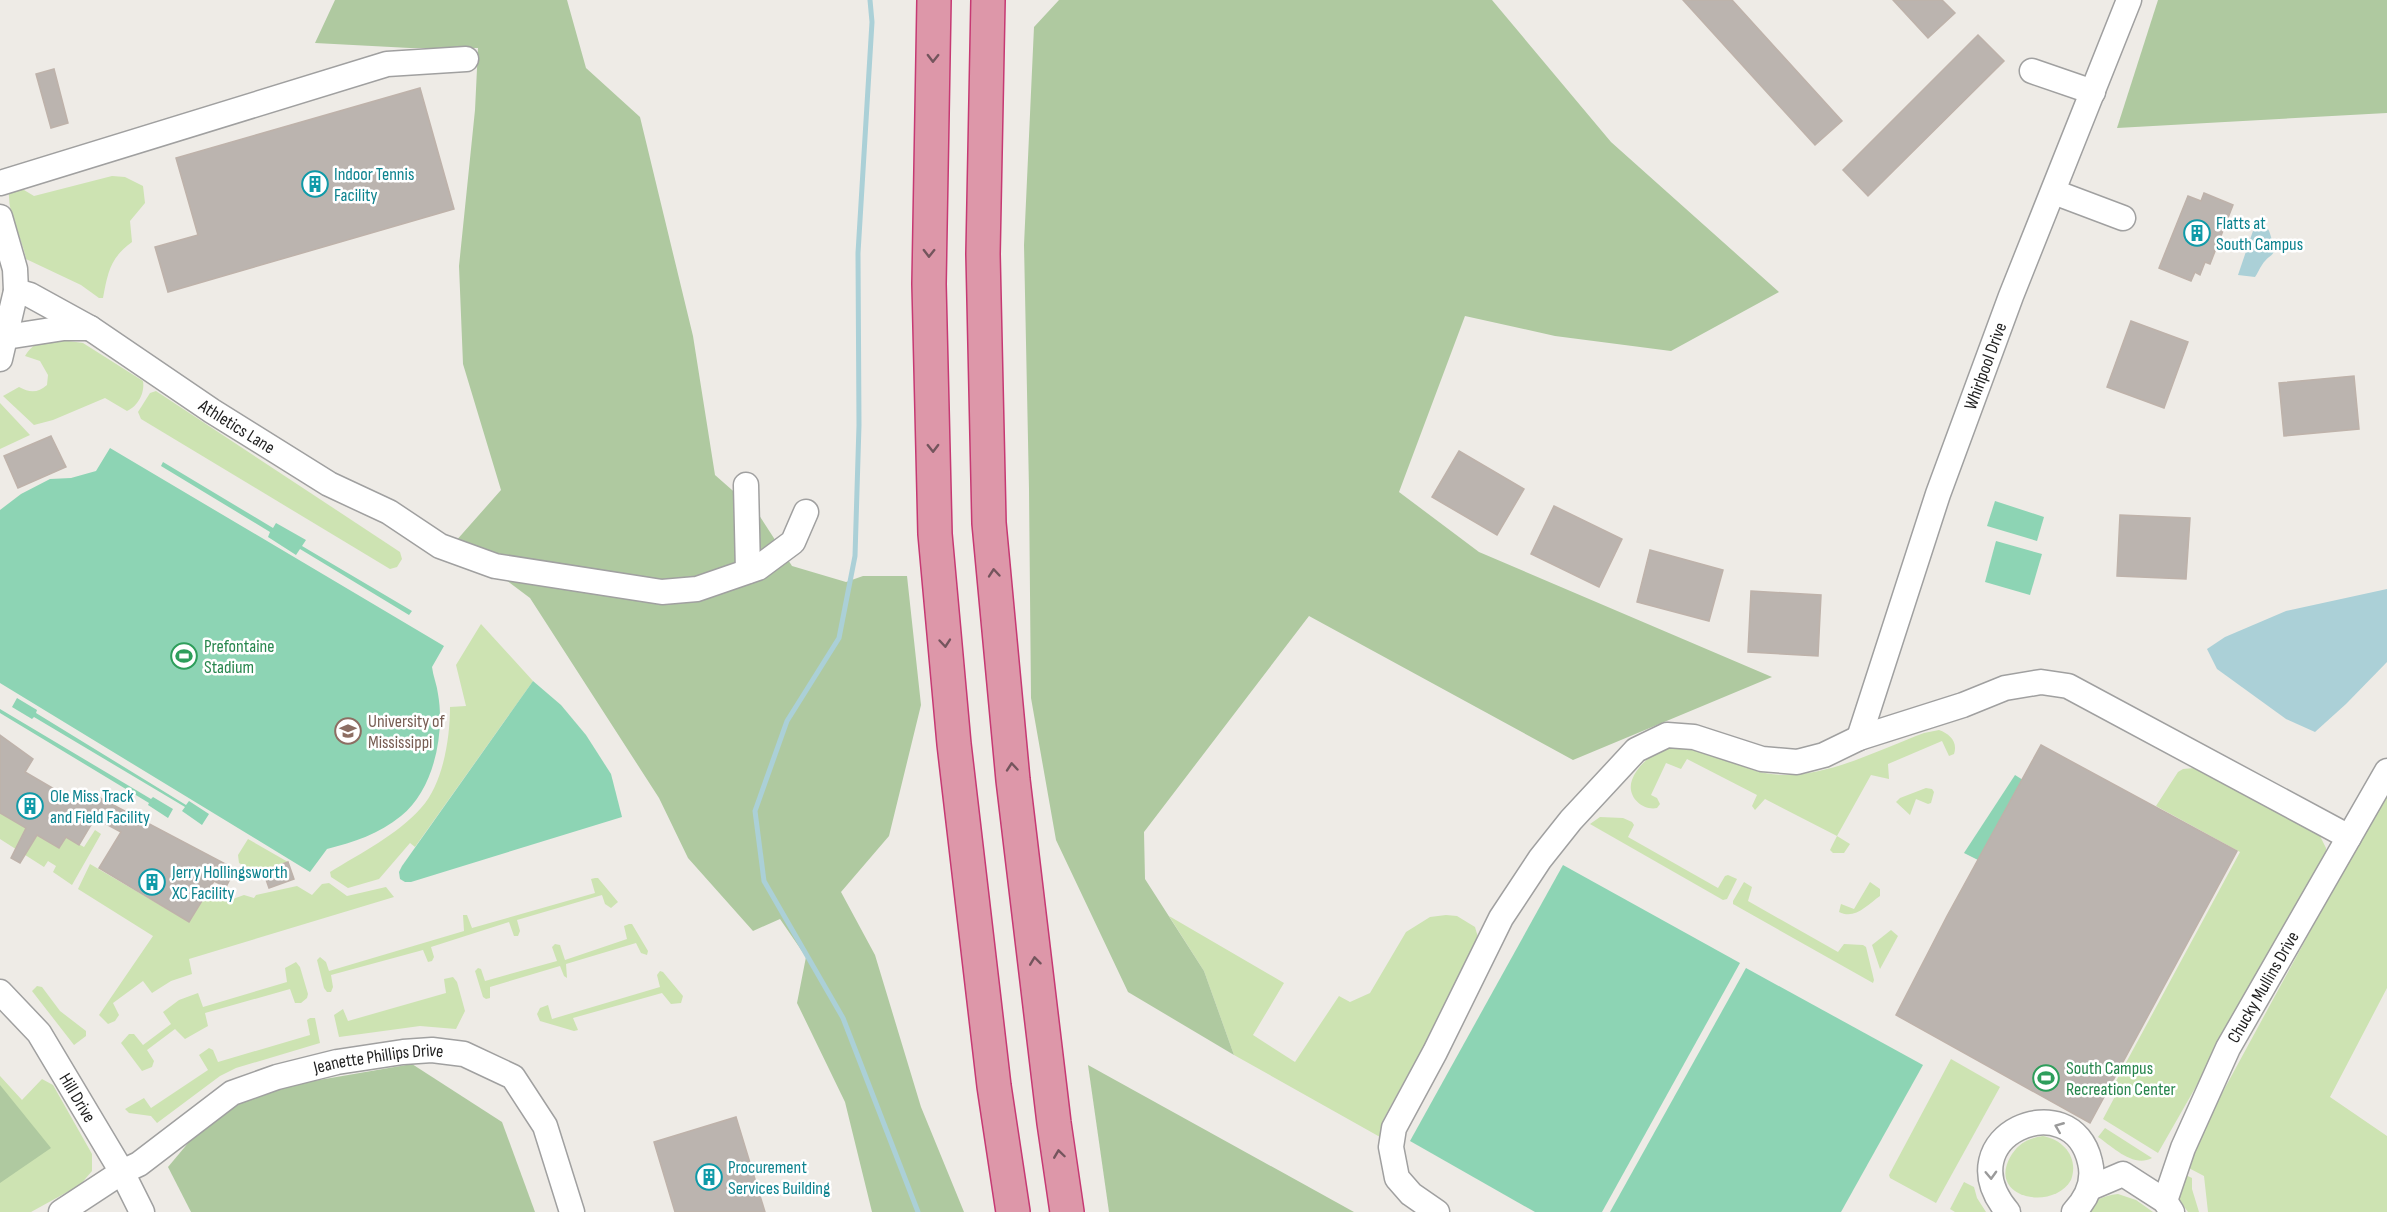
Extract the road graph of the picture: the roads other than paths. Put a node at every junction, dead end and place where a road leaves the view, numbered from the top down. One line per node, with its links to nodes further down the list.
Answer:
1 (934, 0): 29 (highway, one-way to 29)
2 (988, 0): 30 (highway, one-way to 2)
3 (2129, 0): 6 (street, Whirlpool Drive)
4 (466, 58): 7 (street)
5 (2032, 71): 6 (street)
6 (2093, 92): 8 (street, Whirlpool Drive)
7 (0, 183)
8 (2054, 192): 10 (street); 17 (street, Whirlpool Drive)
9 (0, 218): 11 (street)
10 (2123, 218)
11 (16, 291): 12 (street, Athletics Lane); 13 (street)
12 (90, 328): 13 (street); 16 (street, Athletics Lane)
13 (3, 348)
14 (746, 485): 16 (street)
15 (806, 512): 16 (street, Athletics Lane)
16 (748, 572)
17 (1859, 738): 19 (street); 31 (street)
18 (2387, 771): 19 (street, Chucky Mullins Drive)
19 (2349, 837): 25 (street, Chucky Mullins Drive)
20 (0, 992): 22 (street, Hill Drive)
21 (2086, 1150): 23 (street); 24 (street); 32 (street, one-way to 32)
22 (122, 1172): 26 (street, Jeanette Phillips Drive); 27 (street, Hill Drive); 28 (street, Jeanette Phillips Drive)
23 (2123, 1174): 24 (street); 25 (street)
24 (2090, 1188): 33 (street)
25 (2169, 1207)
26 (61, 1212)
27 (142, 1212)
28 (572, 1212)
29 (1013, 1212)
30 (1067, 1212)
31 (1437, 1212)
32 (2008, 1212)
33 (2074, 1212)

